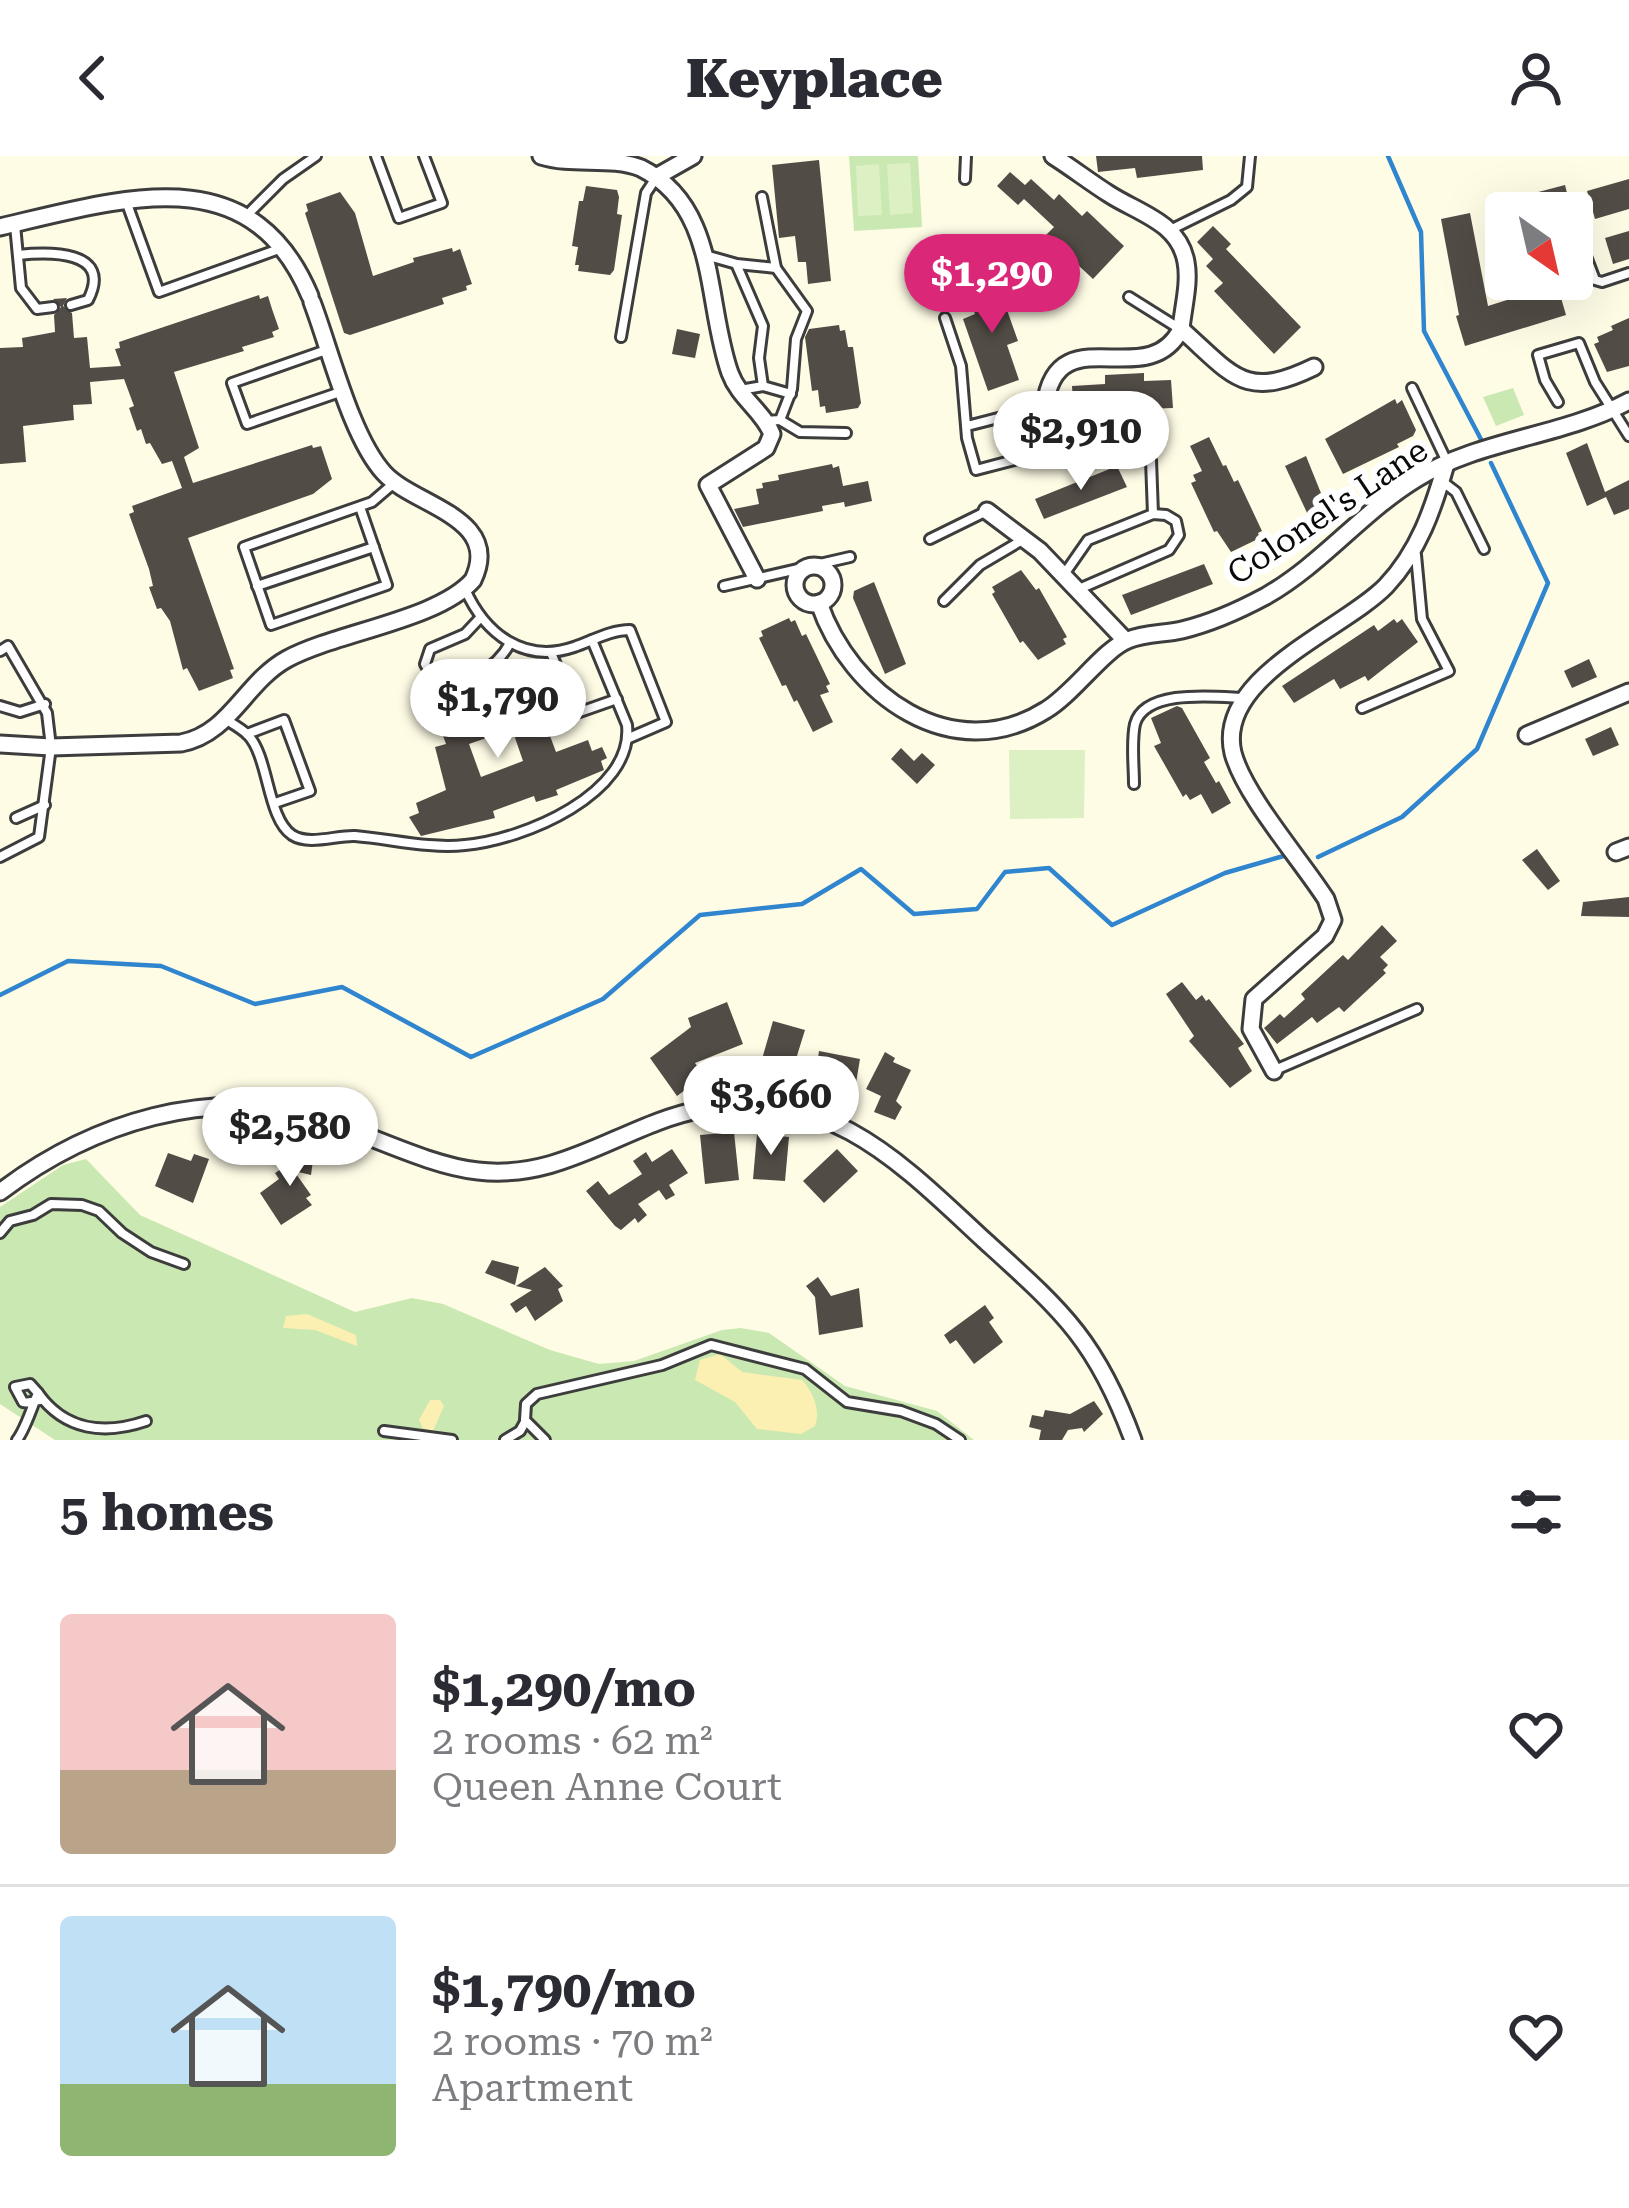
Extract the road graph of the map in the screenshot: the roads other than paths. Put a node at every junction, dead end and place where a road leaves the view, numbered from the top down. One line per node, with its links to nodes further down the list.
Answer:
1 (316, 156): 13 (lane)
2 (376, 156): 3 (lane)
3 (424, 156)
4 (541, 156): 9 (street)
5 (693, 156): 9 (street)
6 (966, 156): 10 (lane)
7 (1053, 156): 15 (street)
8 (1250, 156): 15 (lane)
9 (656, 177): 17 (street); 28 (lane)
10 (965, 179)
11 (762, 197): 20 (lane)
12 (125, 198): 13 (street); 14 (street); 16 (lane)
13 (251, 211): 16 (street)
14 (8, 226): 18 (lane)
15 (1169, 231): 27 (street)
16 (286, 246): 29 (street)
17 (704, 254): 19 (lane); 33 (street)
18 (18, 255): 24 (lane); 25 (lane)
19 (737, 264): 20 (lane); 31 (lane)
20 (776, 268): 35 (lane)
21 (1629, 273): 22 (lane)
22 (1593, 275)
23 (1129, 297): 27 (lane)
24 (71, 305)
25 (53, 308)
26 (945, 318): 40 (lane)
27 (1181, 329): 30 (street); 38 (street)
28 (621, 337)
29 (330, 349): 34 (street); 34 (lane)
30 (1315, 367)
31 (763, 386): 33 (lane); 35 (lane)
32 (1412, 388): 44 (lane)
33 (739, 390): 39 (street)
34 (345, 391): 45 (street)
35 (791, 394): 39 (lane)
36 (1558, 402): 37 (lane)
37 (1621, 405): 42 (lane); 44 (street, Colonel's Lane)
38 (1045, 406): 40 (lane); 40 (lane)
39 (772, 420): 41 (lane); 57 (street)
40 (967, 426)
41 (846, 433)
42 (1629, 436)
43 (1151, 460): 48 (lane)
44 (1445, 469): 51 (street); 53 (lane); 66 (street, Colonel's Lane)
45 (394, 483): 46 (lane); 60 (street)
46 (360, 506): 52 (lane); 58 (lane)
47 (987, 512): 49 (street); 50 (lane)
48 (1154, 514): 56 (lane); 61 (lane)
49 (1025, 538): 56 (street); 62 (lane)
50 (930, 539)
51 (1419, 541): 72 (street); 75 (lane)
52 (374, 547): 58 (lane); 58 (lane)
53 (1484, 549)
54 (850, 557): 55 (lane)
55 (809, 567): 57 (lane); 63 (street); 63 (street)
56 (1064, 576): 61 (street)
57 (757, 578): 59 (lane)
58 (257, 586)
59 (724, 586)
60 (465, 589): 64 (lane); 76 (street)
61 (1077, 590): 66 (street)
62 (944, 601)
63 (819, 603): 66 (street)
64 (480, 618): 67 (lane); 67 (lane)
65 (592, 640): 69 (lane); 71 (lane); 79 (lane)
66 (1125, 640)
67 (510, 643): 69 (lane)
68 (0, 651): 73 (lane)
69 (551, 653): 71 (lane)
70 (1629, 692): 78 (street)
71 (617, 698): 79 (lane)
72 (1245, 698): 82 (lane); 88 (street)
73 (45, 704): 74 (lane); 81 (lane)
74 (0, 706)
75 (1362, 708)
76 (225, 719): 77 (lane); 81 (street)
77 (247, 734): 83 (lane); 83 (lane)
78 (1527, 735)
79 (629, 738): 83 (lane)
80 (0, 743): 81 (street)
81 (51, 747): 84 (lane)
82 (1134, 784)
83 (275, 802)
84 (44, 805): 85 (lane); 86 (lane)
85 (16, 818)
86 (0, 857)
87 (1417, 1009): 88 (lane)
88 (1274, 1071)
89 (0, 1192): 100 (street)
90 (0, 1233): 91 (lane)
91 (184, 1264)
92 (525, 1420): 97 (lane); 98 (lane); 99 (lane)
93 (146, 1421): 95 (lane)
94 (385, 1431): 96 (lane)
95 (17, 1440)
96 (452, 1440)
97 (505, 1440)
98 (545, 1440)
99 (961, 1440)
100 (1133, 1440)

